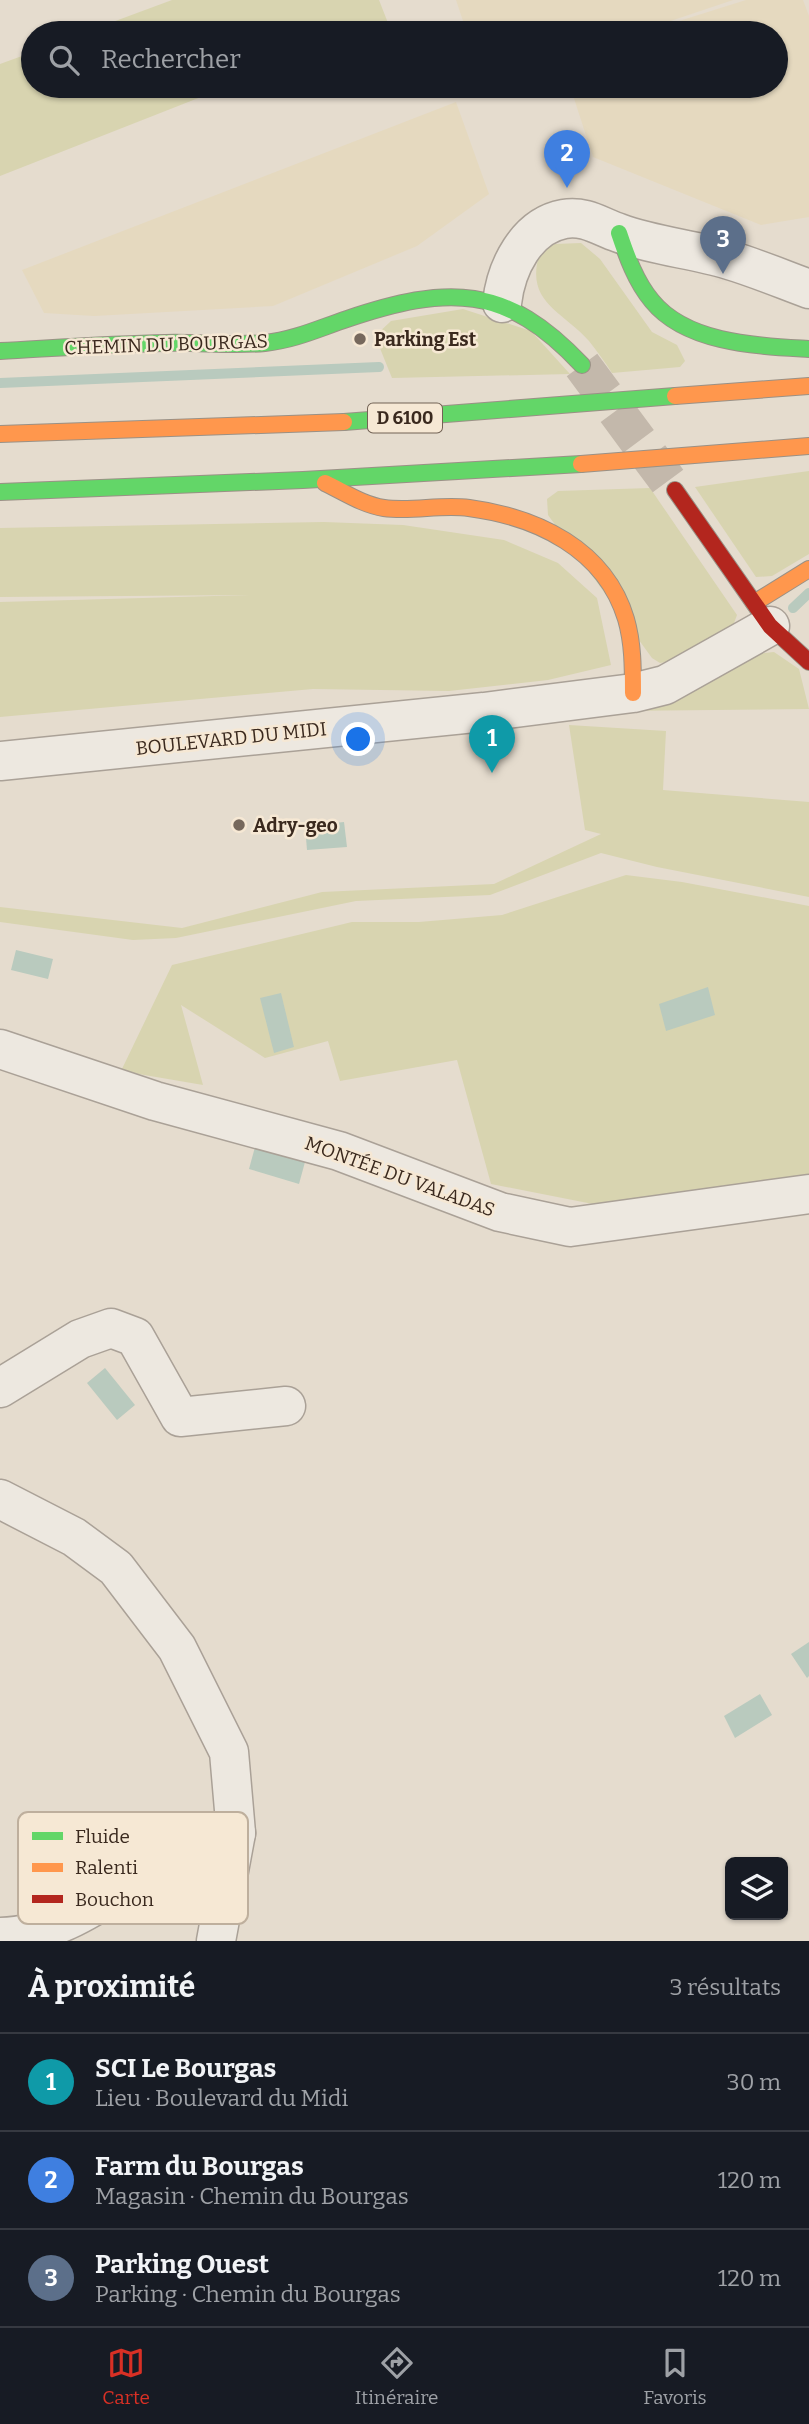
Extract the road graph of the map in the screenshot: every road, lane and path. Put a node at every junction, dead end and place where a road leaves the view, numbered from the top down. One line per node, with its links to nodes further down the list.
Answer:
1 (619, 233): 2 (street); 3 (street); 4 (main road)
2 (809, 289)
3 (502, 303): 5 (main road, CHEMIN DU BOURGAS); 6 (main road, CHEMIN DU BOURGAS)
4 (809, 349)
5 (0, 351)
6 (582, 365)
7 (809, 386): 8 (main road, D 6100)
8 (0, 434)
9 (809, 446): 10 (main road)
10 (320, 481): 12 (main road); 16 (main road)
11 (675, 490): 14 (main road)
12 (0, 492)
13 (809, 569): 14 (main road)
14 (762, 614): 15 (main road); 16 (street, BOULEVARD DU MIDI)
15 (809, 662)
16 (634, 693): 17 (street, BOULEVARD DU MIDI)
17 (0, 761)
18 (0, 1049): 19 (street, MONTÉE DU VALADAS)
19 (809, 1194)
20 (0, 1388): 21 (street)
21 (286, 1406)
22 (0, 1499): 23 (street)
23 (234, 1812)
24 (60, 1924): 25 (street)
25 (0, 1937)

